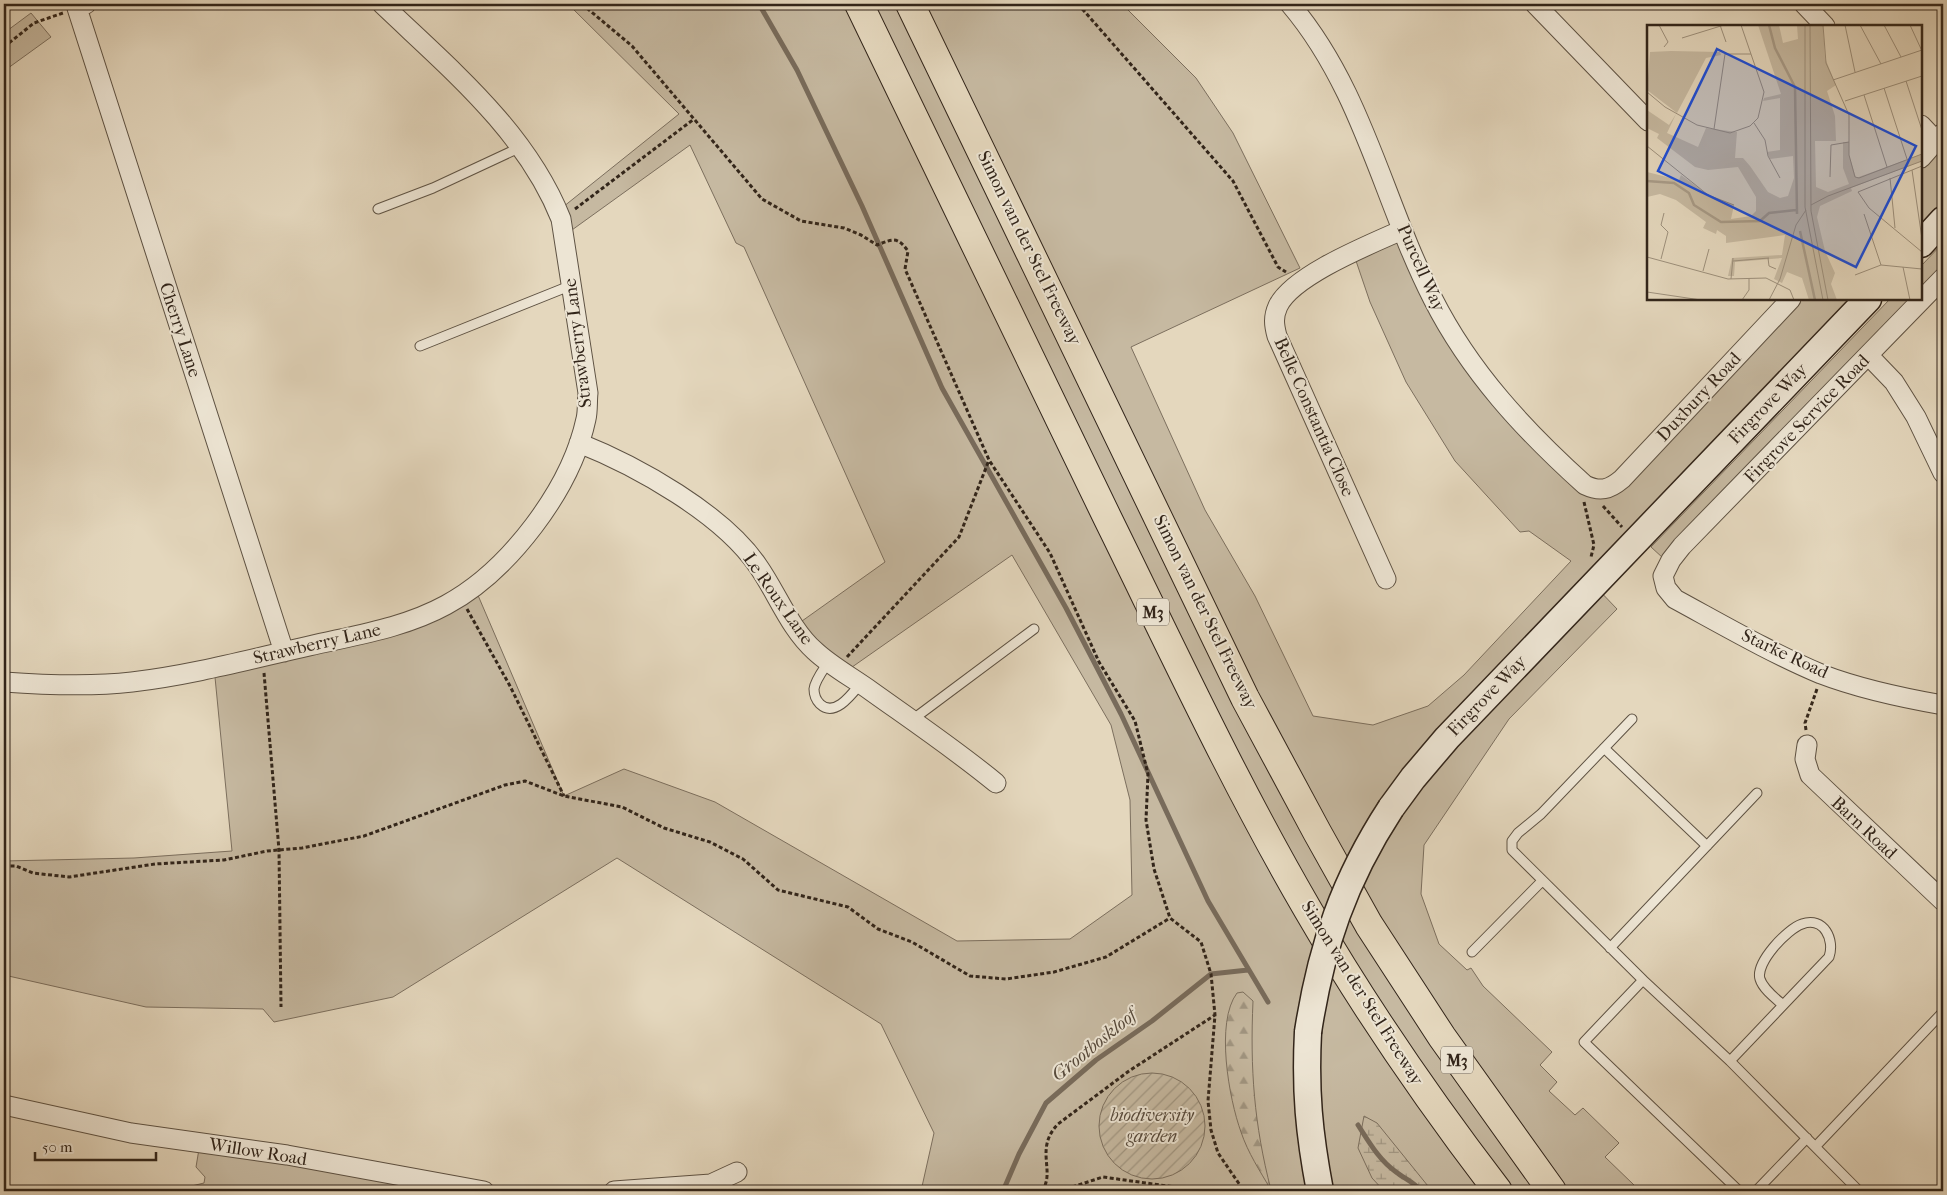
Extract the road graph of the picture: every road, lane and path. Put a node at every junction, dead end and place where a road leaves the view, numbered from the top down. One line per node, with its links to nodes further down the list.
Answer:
1 (382, 4): 16 (street, Strawberry Lane)
2 (582, 4): 12 (path)
3 (859, 4): 79 (highway, Simon van der Stel Freeway / M3)
4 (910, 4): 80 (highway, Simon van der Stel Freeway / M3)
5 (1078, 4): 24 (path)
6 (1290, 4): 21 (street, Purcell Way)
7 (1535, 4): 13 (street)
8 (1804, 4): 10 (street)
9 (81, 6): 11 (path); 41 (street, Cherry Lane)
10 (1824, 25)
11 (4, 47)
12 (694, 119): 19 (path); 31 (path)
13 (1647, 120)
14 (1922, 127): 15 (street)
15 (1940, 137): 17 (street)
16 (521, 148): 18 (lane); 19 (street, Strawberry Lane)
17 (1922, 157)
18 (378, 210)
19 (561, 219): 25 (street, Strawberry Lane)
20 (1943, 220): 22 (street)
21 (1402, 230): 24 (street, Belle Constantia Close); 33 (street, Purcell Way)
22 (1922, 243)
23 (1943, 278): 29 (street, Firgrove Service Road)
24 (1301, 283): 38 (street, Belle Constantia Close)
25 (572, 285): 28 (lane); 30 (street, Strawberry Lane)
26 (1790, 300): 34 (street, Duxbury Road)
27 (1867, 300): 78 (street, Firgrove Way, bridge)
28 (420, 346)
29 (1869, 356): 32 (street); 37 (street, Firgrove Service Road)
30 (579, 443): 39 (street, Strawberry Lane); 42 (street, Le Roux Lane)
31 (989, 460): 42 (path); 59 (path)
32 (1943, 473)
33 (1585, 485): 34 (street, Purcell Way); 36 (path)
34 (1605, 490): 35 (path)
35 (1626, 531)
36 (1591, 558)
37 (1670, 560): 43 (street, Starke Road)
38 (1386, 579)
39 (448, 604): 41 (street, Strawberry Lane); 53 (path)
40 (1034, 629): 48 (lane)
41 (284, 652): 44 (street, Strawberry Lane); 55 (path)
42 (833, 664): 45 (street, Le Roux Lane); 45 (lane)
43 (1823, 674): 46 (street, Starke Road); 49 (path)
44 (4, 682)
45 (861, 683): 48 (street, Le Roux Lane)
46 (1943, 705)
47 (1632, 719): 50 (lane)
48 (912, 720): 51 (street, Le Roux Lane)
49 (1807, 745): 58 (street, Barn Road)
50 (1604, 748): 54 (lane); 57 (lane)
51 (996, 783)
52 (1757, 793): 54 (lane)
53 (564, 796): 55 (path); 59 (path)
54 (1707, 846): 60 (lane)
55 (279, 850): 56 (path); 64 (path)
56 (4, 866)
57 (1542, 881): 60 (lane); 61 (lane)
58 (1943, 901)
59 (1170, 918): 66 (path)
60 (1610, 948): 62 (lane)
61 (1472, 952)
62 (1643, 980): 67 (lane); 81 (lane)
63 (1783, 1005): 63 (lane); 67 (lane)
64 (281, 1007)
65 (1943, 1012): 70 (lane)
66 (1215, 1015): 74 (path); 77 (path)
67 (1730, 1061): 69 (lane)
68 (4, 1105): 72 (street, Willow Road)
69 (1807, 1138): 70 (lane); 82 (lane)
70 (1816, 1146): 83 (lane)
71 (736, 1172): 73 (street)
72 (484, 1191)
73 (614, 1191)
74 (1042, 1191)
75 (1060, 1191): 76 (path)
76 (1203, 1191)
77 (1244, 1191)
78 (1320, 1191)
79 (1498, 1191)
80 (1552, 1191)
81 (1739, 1191)
82 (1756, 1191)
83 (1859, 1191)

